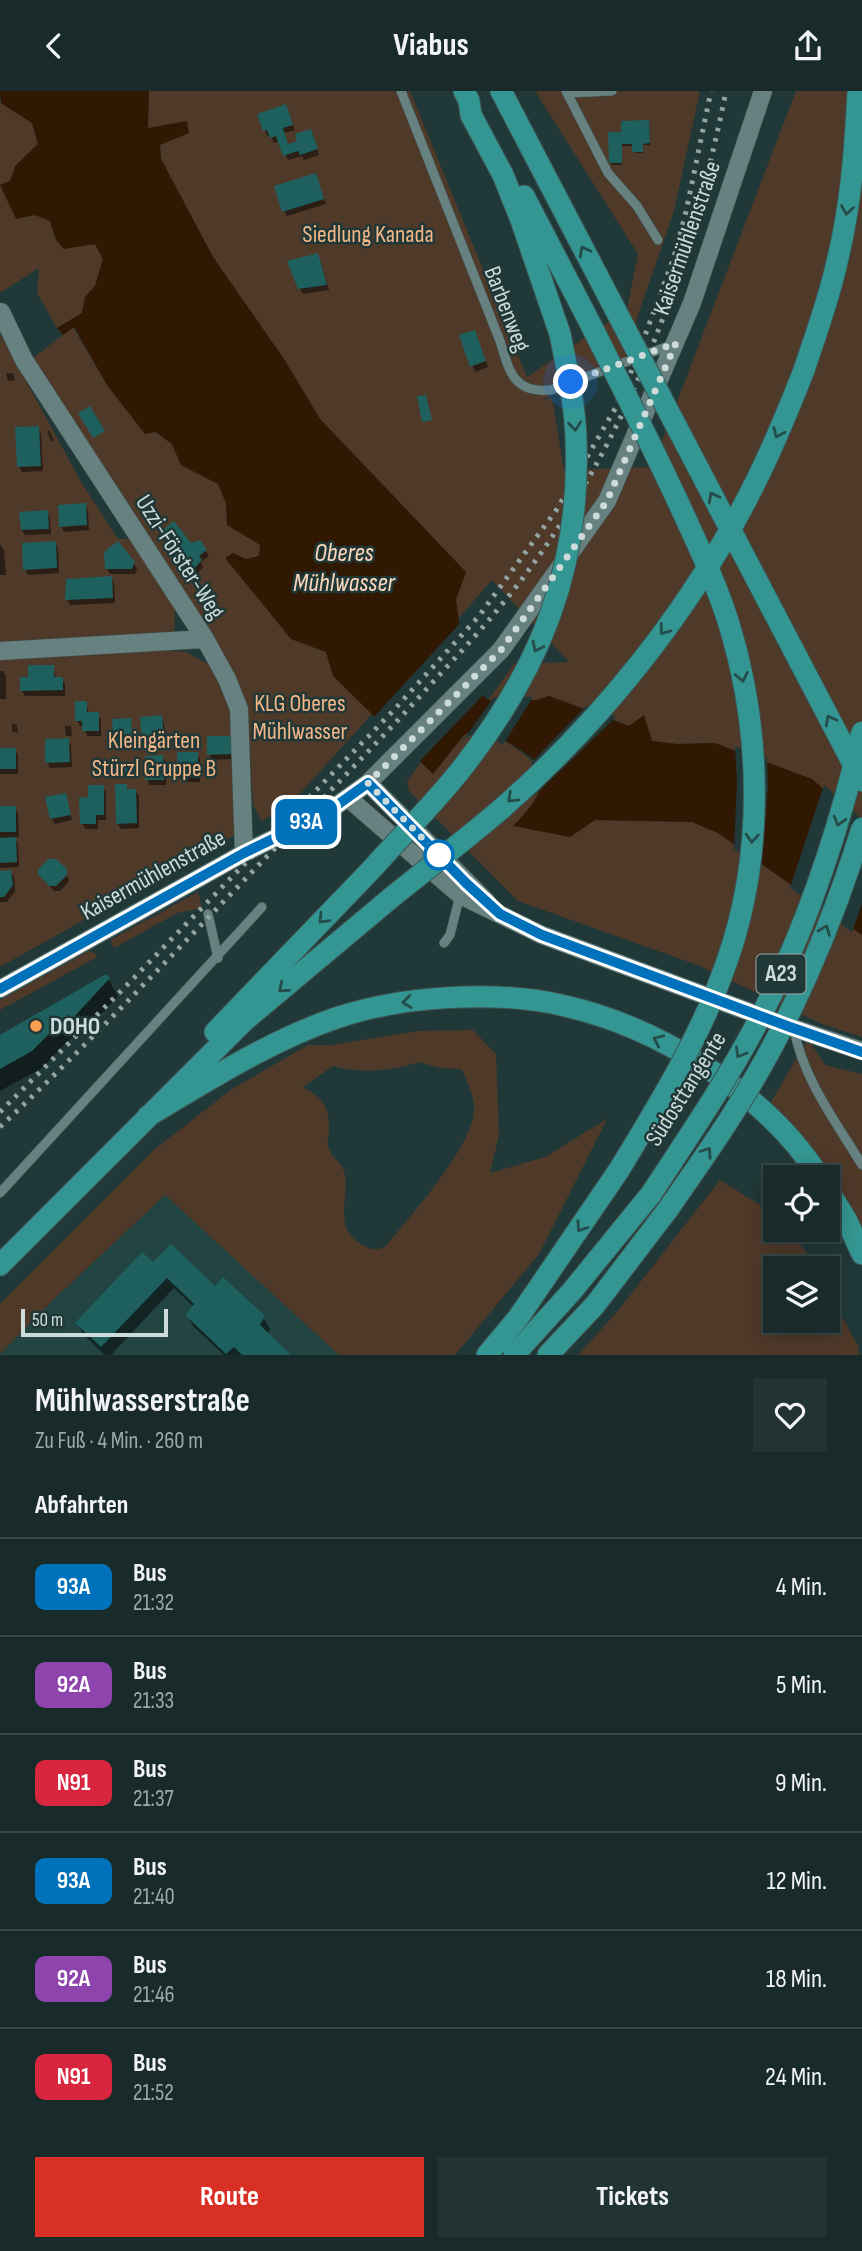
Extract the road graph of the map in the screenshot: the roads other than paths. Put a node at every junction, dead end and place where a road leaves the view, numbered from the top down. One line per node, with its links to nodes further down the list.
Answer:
1 (401, 91): 10 (lane, Barbenweg)
2 (500, 91): 14 (highway, one-way to 2, bridge)
3 (612, 91): 6 (lane)
4 (763, 91): 10 (street, Kaisermühlenstraße)
5 (858, 91): 28 (highway, one-way to 28, bridge)
6 (567, 92): 8 (lane)
7 (467, 96): 28 (highway, one-way to 28, bridge); 35 (highway, one-way to 35, bridge)
8 (658, 240)
9 (1, 312): 11 (street, Uzzi-Förster-Weg)
10 (676, 343): 15 (street, Kaisermühlenstraße)
11 (205, 639): 12 (street); 18 (street, Uzzi-Förster-Weg)
12 (0, 651)
13 (862, 731): 36 (highway, Südosttangente / A23, one-way to 36, bridge)
14 (862, 781)
15 (368, 783): 16 (street, Kaisermühlenstraße); 22 (street)
16 (348, 798): 18 (street, Kaisermühlenstraße); 19 (street)
17 (862, 828): 37 (highway, Südosttangente / A23, one-way to 17, bridge)
18 (244, 853): 25 (street, Kaisermühlenstraße)
19 (460, 895): 22 (street); 23 (lane)
20 (262, 907): 24 (lane)
21 (208, 914): 24 (lane)
22 (500, 914): 26 (street)
23 (444, 943)
24 (218, 958): 31 (lane)
25 (0, 989)
26 (794, 1029): 27 (street); 30 (lane)
27 (862, 1051)
28 (148, 1116): 29 (highway, one-way to 28); 34 (highway)
29 (810, 1165)
30 (862, 1165)
31 (0, 1193)
32 (840, 1209): 33 (highway)
33 (862, 1254)
34 (0, 1265)
35 (487, 1355)
36 (514, 1355)
37 (548, 1355)

